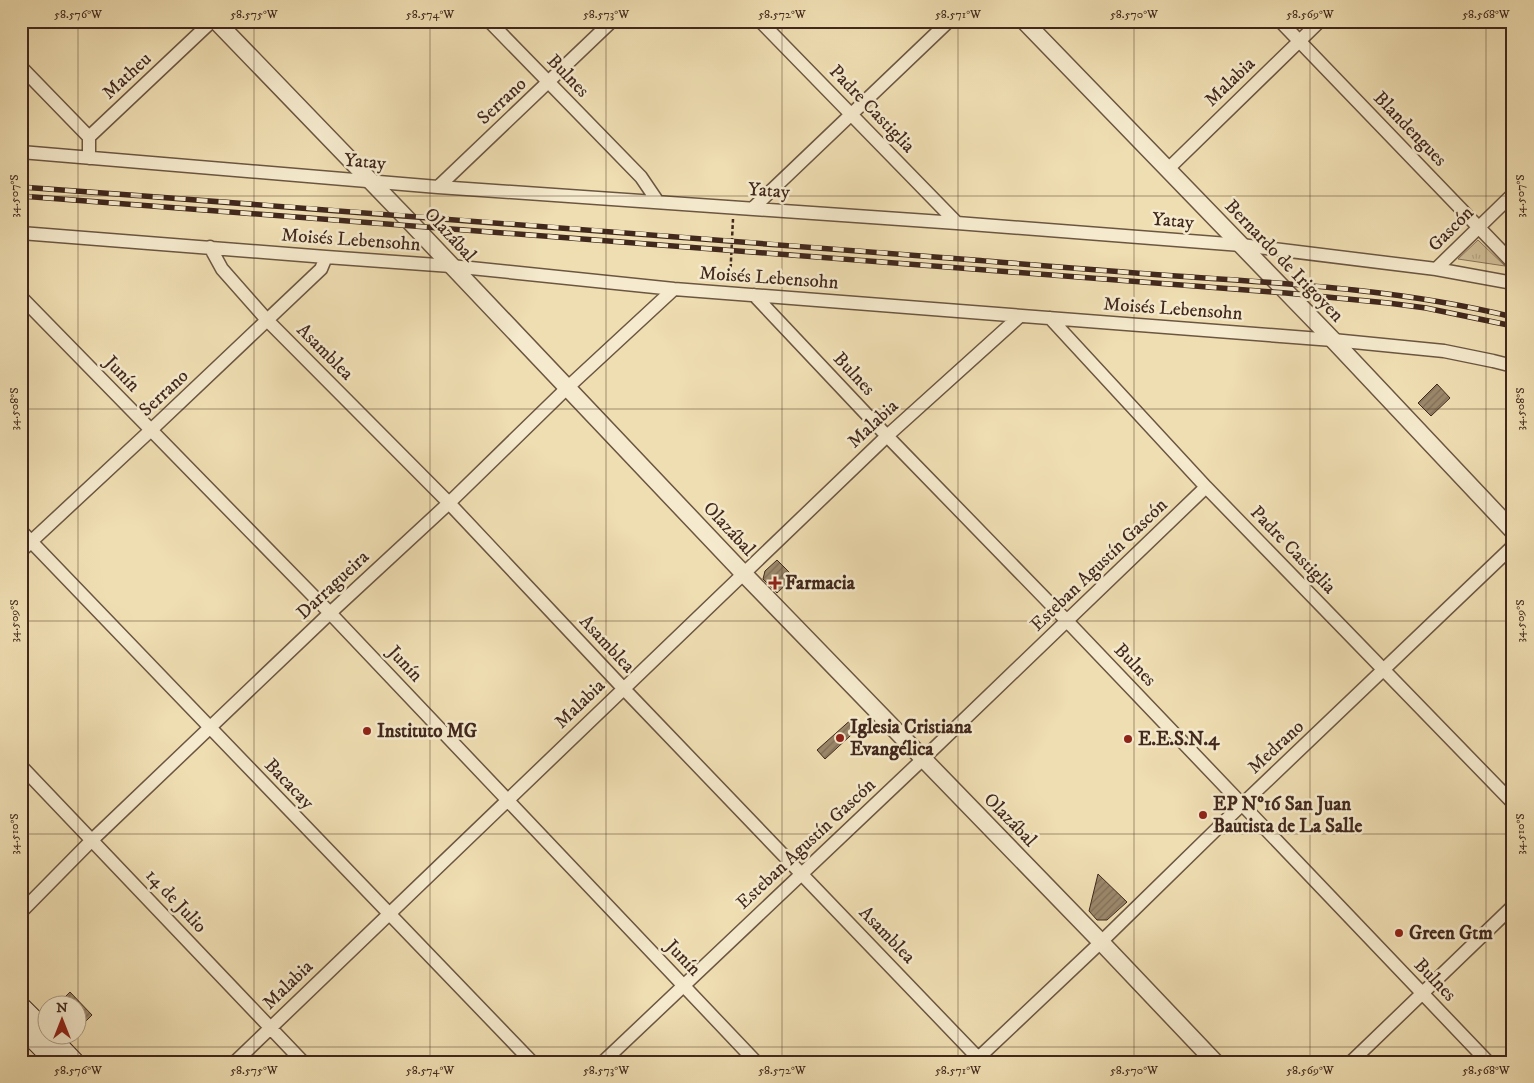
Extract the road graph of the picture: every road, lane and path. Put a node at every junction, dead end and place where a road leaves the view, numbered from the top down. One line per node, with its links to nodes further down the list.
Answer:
1 (212, 21): 14 (street, Matheu)
2 (216, 21): 18 (street, Olazábal)
3 (489, 21): 12 (street, Bulnes)
4 (612, 21): 12 (street, Serrano)
5 (760, 21): 13 (street, Padre Castiglia)
6 (949, 21): 13 (street)
7 (1024, 21): 17 (street, Bernardo de Irigoyen)
8 (1280, 21): 10 (street, Blandengues)
9 (1320, 21): 10 (street, Malabia)
10 (1300, 41): 17 (street, Malabia); 25 (street, Blandengues)
11 (21, 67): 14 (street)
12 (548, 83): 19 (street, Serrano); 21 (street, Bulnes)
13 (850, 114): 23 (street); 24 (street, Padre Castiglia)
14 (90, 137): 16 (street)
15 (21, 152): 16 (street, Yatay)
16 (89, 158): 18 (street, Yatay)
17 (1167, 170): 27 (street, Bernardo de Irigoyen)
18 (372, 182): 19 (street, Yatay); 31 (street, Olazábal)
19 (438, 187): 21 (street, Yatay)
20 (1513, 194): 25 (street, Gascón)
21 (658, 202): 22 (street, Yatay)
22 (734, 207): 23 (street, Yatay); 35 (path)
23 (752, 209): 24 (street, Yatay)
24 (957, 223): 27 (street, Yatay)
25 (1478, 228): 30 (street, Blandengues); 32 (street, Gascón)
26 (21, 233): 28 (street, Moisés Lebensohn)
27 (1242, 245): 32 (street, Yatay); 41 (street, Bernardo de Irigoyen)
28 (210, 247): 29 (street, Moisés Lebensohn); 40 (street, Asamblea)
29 (326, 257): 31 (street, Moisés Lebensohn); 40 (street, Serrano)
30 (1513, 262)
31 (450, 266): 34 (street, Moisés Lebensohn); 43 (street, Olazábal)
32 (1436, 270): 33 (street, Yatay)
33 (1513, 283)
34 (674, 289): 35 (street, Moisés Lebensohn); 43 (street, Darragueira)
35 (729, 293): 36 (street, Moisés Lebensohn)
36 (754, 295): 38 (street, Moisés Lebensohn); 45 (street, Bulnes)
37 (21, 297): 44 (street, Junín)
38 (1020, 316): 39 (street, Moisés Lebensohn); 45 (street, Malabia)
39 (1050, 318): 41 (street, Moisés Lebensohn); 46 (street, Padre Castiglia)
40 (267, 320): 44 (street, Serrano); 47 (street, Asamblea)
41 (1333, 340): 42 (street, Moisés Lebensohn); 49 (street, Bernardo de Irigoyen)
42 (1513, 366)
43 (567, 388): 47 (street, Darragueira); 53 (street, Olazábal)
44 (151, 430): 50 (street, Serrano); 54 (street, Junín)
45 (887, 436): 53 (street, Malabia); 55 (street, Bulnes)
46 (1206, 487): 55 (street, Esteban Agustín Gascón); 56 (street, Padre Castiglia)
47 (449, 503): 54 (street, Darragueira); 57 (street, Asamblea)
48 (21, 531): 50 (street, Bacacay)
49 (1513, 531)
50 (31, 541): 52 (street, Serrano); 58 (street, Bacacay)
51 (1513, 546): 56 (street, Medrano)
52 (21, 551)
53 (744, 574): 57 (street, Malabia); 59 (street, Olazábal)
54 (330, 613): 58 (street, Darragueira); 61 (street, Junín)
55 (1067, 622): 59 (street, Esteban Agustín Gascón); 63 (street, Bulnes)
56 (1383, 671): 62 (street, Padre Castiglia); 63 (street, Medrano)
57 (623, 688): 61 (street, Malabia); 65 (street, Asamblea)
58 (210, 729): 64 (street, Darragueira); 68 (street, Bacacay)
59 (923, 759): 65 (street, Esteban Agustín Gascón); 69 (street, Olazábal)
60 (21, 766): 64 (street, 14 de Julio)
61 (507, 800): 68 (street, Malabia); 70 (street, Junín)
62 (1513, 803)
63 (1242, 804): 69 (street, Medrano); 71 (street, Bulnes)
64 (92, 840): 67 (street, Darragueira); 75 (street, 14 de Julio)
65 (802, 874): 70 (street, Esteban Agustín Gascón); 77 (street, Asamblea)
66 (1513, 906): 71 (street)
67 (21, 912)
68 (389, 914): 75 (street, Malabia); 82 (street, Bacacay)
69 (1101, 942): 77 (street, Medrano); 85 (street, Olazábal)
70 (683, 986): 83 (street, Esteban Agustín Gascón); 84 (street, Junín)
71 (1422, 994): 86 (street); 87 (street, Bulnes)
72 (21, 1006): 73 (main road)
73 (38, 1023)
74 (21, 1027): 78 (main road)
75 (270, 1028): 80 (street, Malabia); 81 (street, 14 de Julio)
76 (60, 1046): 79 (main road)
77 (978, 1060)
78 (55, 1062)
79 (75, 1062)
80 (235, 1062)
81 (303, 1062)
82 (532, 1062)
83 (604, 1062)
84 (756, 1062)
85 (1215, 1062)
86 (1351, 1062)
87 (1488, 1062)

